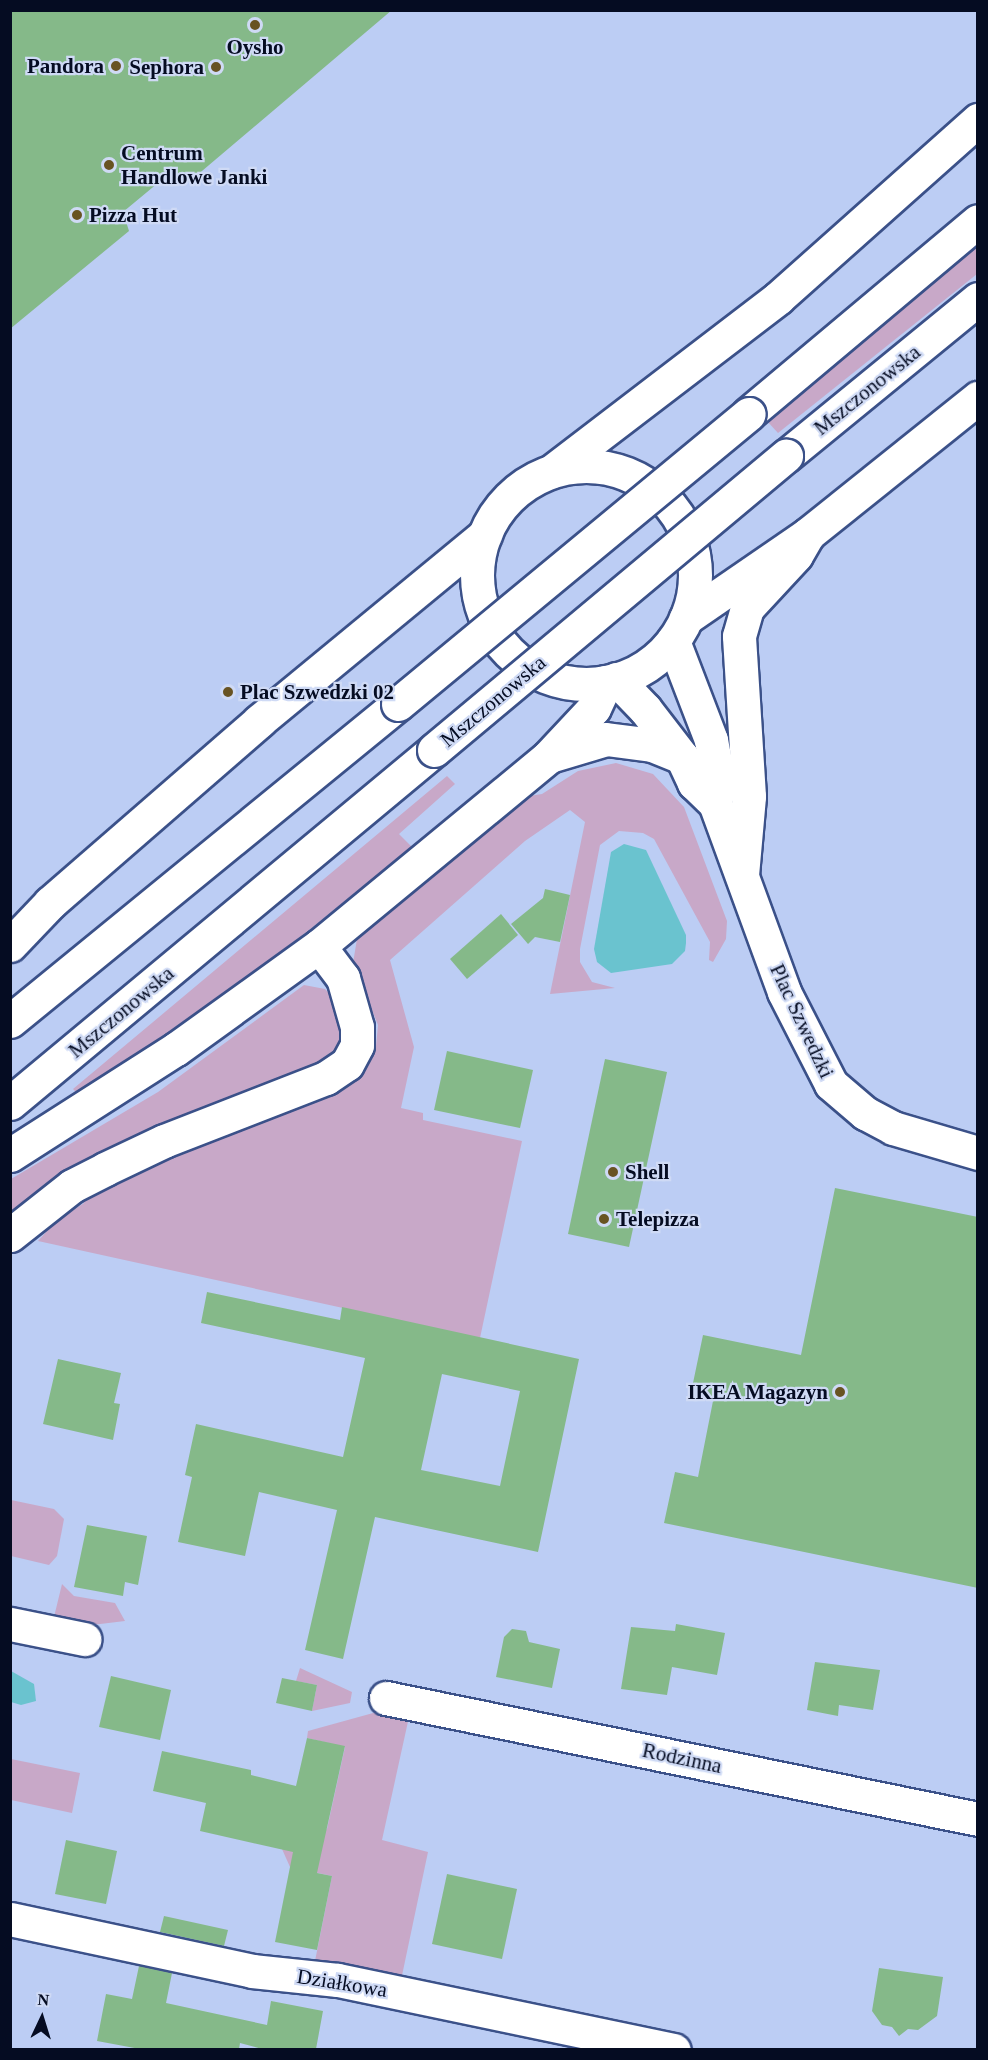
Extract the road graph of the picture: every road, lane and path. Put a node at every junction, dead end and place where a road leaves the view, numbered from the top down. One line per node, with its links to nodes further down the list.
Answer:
1 (978, 120): 5 (main road)
2 (978, 221): 16 (main road, bridge)
3 (978, 299): 17 (main road, Mszczonowska, bridge)
4 (978, 398): 6 (main road)
5 (552, 471): 7 (main road); 8 (main road)
6 (808, 534): 8 (main road); 13 (main road)
7 (484, 535): 9 (main road); 14 (main road)
8 (679, 629): 9 (main road); 12 (main road)
9 (611, 680): 10 (main road); 11 (main road)
10 (548, 757): 11 (main road); 15 (main road)
11 (682, 757): 12 (main road)
12 (715, 803): 13 (main road, Plac Szwedzki)
13 (742, 875): 18 (main road, Plac Szwedzki)
14 (10, 945)
15 (319, 946): 19 (main road); 20 (main road)
16 (10, 1021)
17 (10, 1104)
18 (978, 1153)
19 (10, 1155)
20 (10, 1235)
21 (10, 1624): 22 (main road)
22 (84, 1639)
23 (386, 1698): 24 (main road, Rodzinna)
24 (978, 1819)
25 (10, 1919): 26 (main road, Działkowa)
26 (674, 2049)

